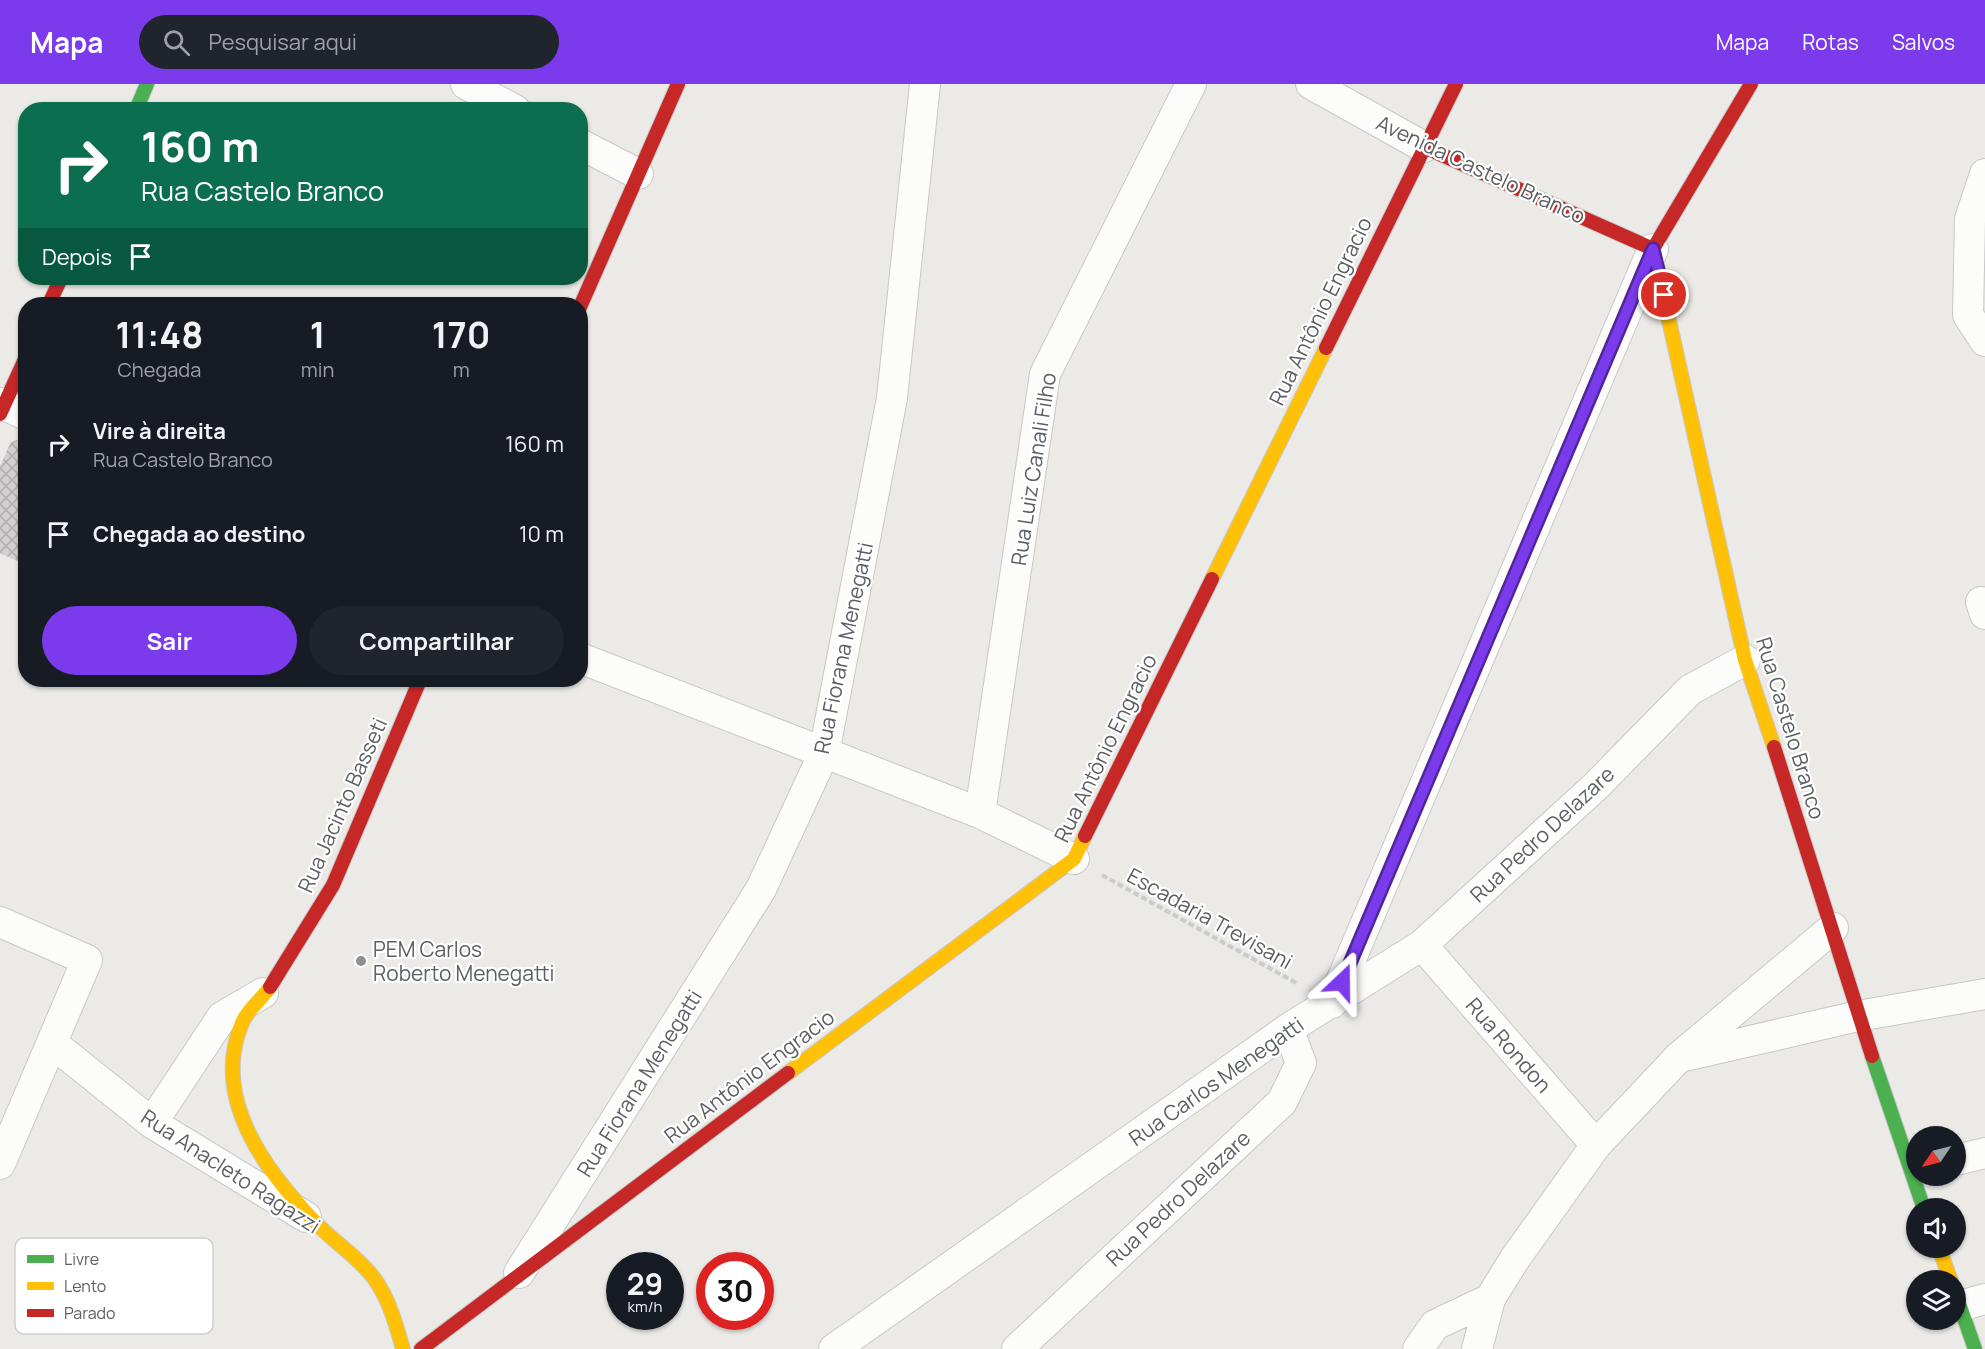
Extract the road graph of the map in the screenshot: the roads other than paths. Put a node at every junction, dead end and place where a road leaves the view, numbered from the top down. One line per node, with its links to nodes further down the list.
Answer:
1 (147, 84): 9 (street)
2 (466, 84): 10 (street)
3 (678, 84): 13 (street)
4 (924, 84): 23 (street, Rua Fiorana Menegatti)
5 (1191, 84): 24 (street, Rua Luiz Canali Filho)
6 (1311, 84): 11 (street, Avenida Castelo Branco)
7 (1456, 84): 11 (street, Rua Antônio Engracio)
8 (1750, 84): 15 (street)
9 (139, 102)
10 (500, 102)
11 (1424, 147): 15 (street, Avenida Castelo Branco); 25 (street, Rua Antônio Engracio)
12 (588, 148): 13 (street)
13 (638, 174): 16 (street)
14 (1983, 180): 17 (street)
15 (1653, 249): 20 (street, Rua Castelo Branco); 31 (street)
16 (584, 297)
17 (1985, 341)
18 (18, 379): 19 (street)
19 (7, 409)
20 (1745, 660): 27 (street, Rua Castelo Branco); 28 (street, Rua Pedro Delazare)
21 (588, 661): 23 (street)
22 (417, 687): 29 (street, Rua Jacinto Basseti)
23 (824, 753): 24 (street); 43 (street, Rua Fiorana Menegatti)
24 (980, 813): 25 (street)
25 (1074, 860): 43 (street, Rua Antônio Engracio)
26 (0, 922): 34 (street)
27 (1833, 928): 32 (street, Rua Castelo Branco); 35 (street)
28 (1422, 945): 31 (street, Rua Pedro Delazare); 37 (street, Rua Rondon)
29 (268, 990): 36 (street); 42 (street, Rua Jacinto Basseti)
30 (1985, 994): 32 (street)
31 (1332, 1003): 33 (street, Rua Carlos Menegatti)
32 (1858, 1016): 35 (street); 38 (street, Rua Castelo Branco)
33 (1288, 1029): 48 (street, Rua Carlos Menegatti); 49 (street, Rua Pedro Delazare)
34 (52, 1043): 36 (street, Rua Anacleto Ragazzi); 41 (street)
35 (1679, 1058): 37 (street)
36 (152, 1123): 42 (street, Rua Anacleto Ragazzi)
37 (1596, 1145): 44 (street)
38 (1906, 1149)
39 (1985, 1153): 40 (street)
40 (1966, 1158)
41 (0, 1164)
42 (316, 1223): 46 (street, Rua Anacleto Ragazzi)
43 (517, 1276): 47 (street, Rua Antônio Engracio)
44 (1490, 1299): 50 (street); 51 (street)
45 (1966, 1308): 52 (street)
46 (403, 1349)
47 (422, 1349)
48 (834, 1349)
49 (1017, 1349)
50 (1418, 1349)
51 (1478, 1349)
52 (1975, 1349)

